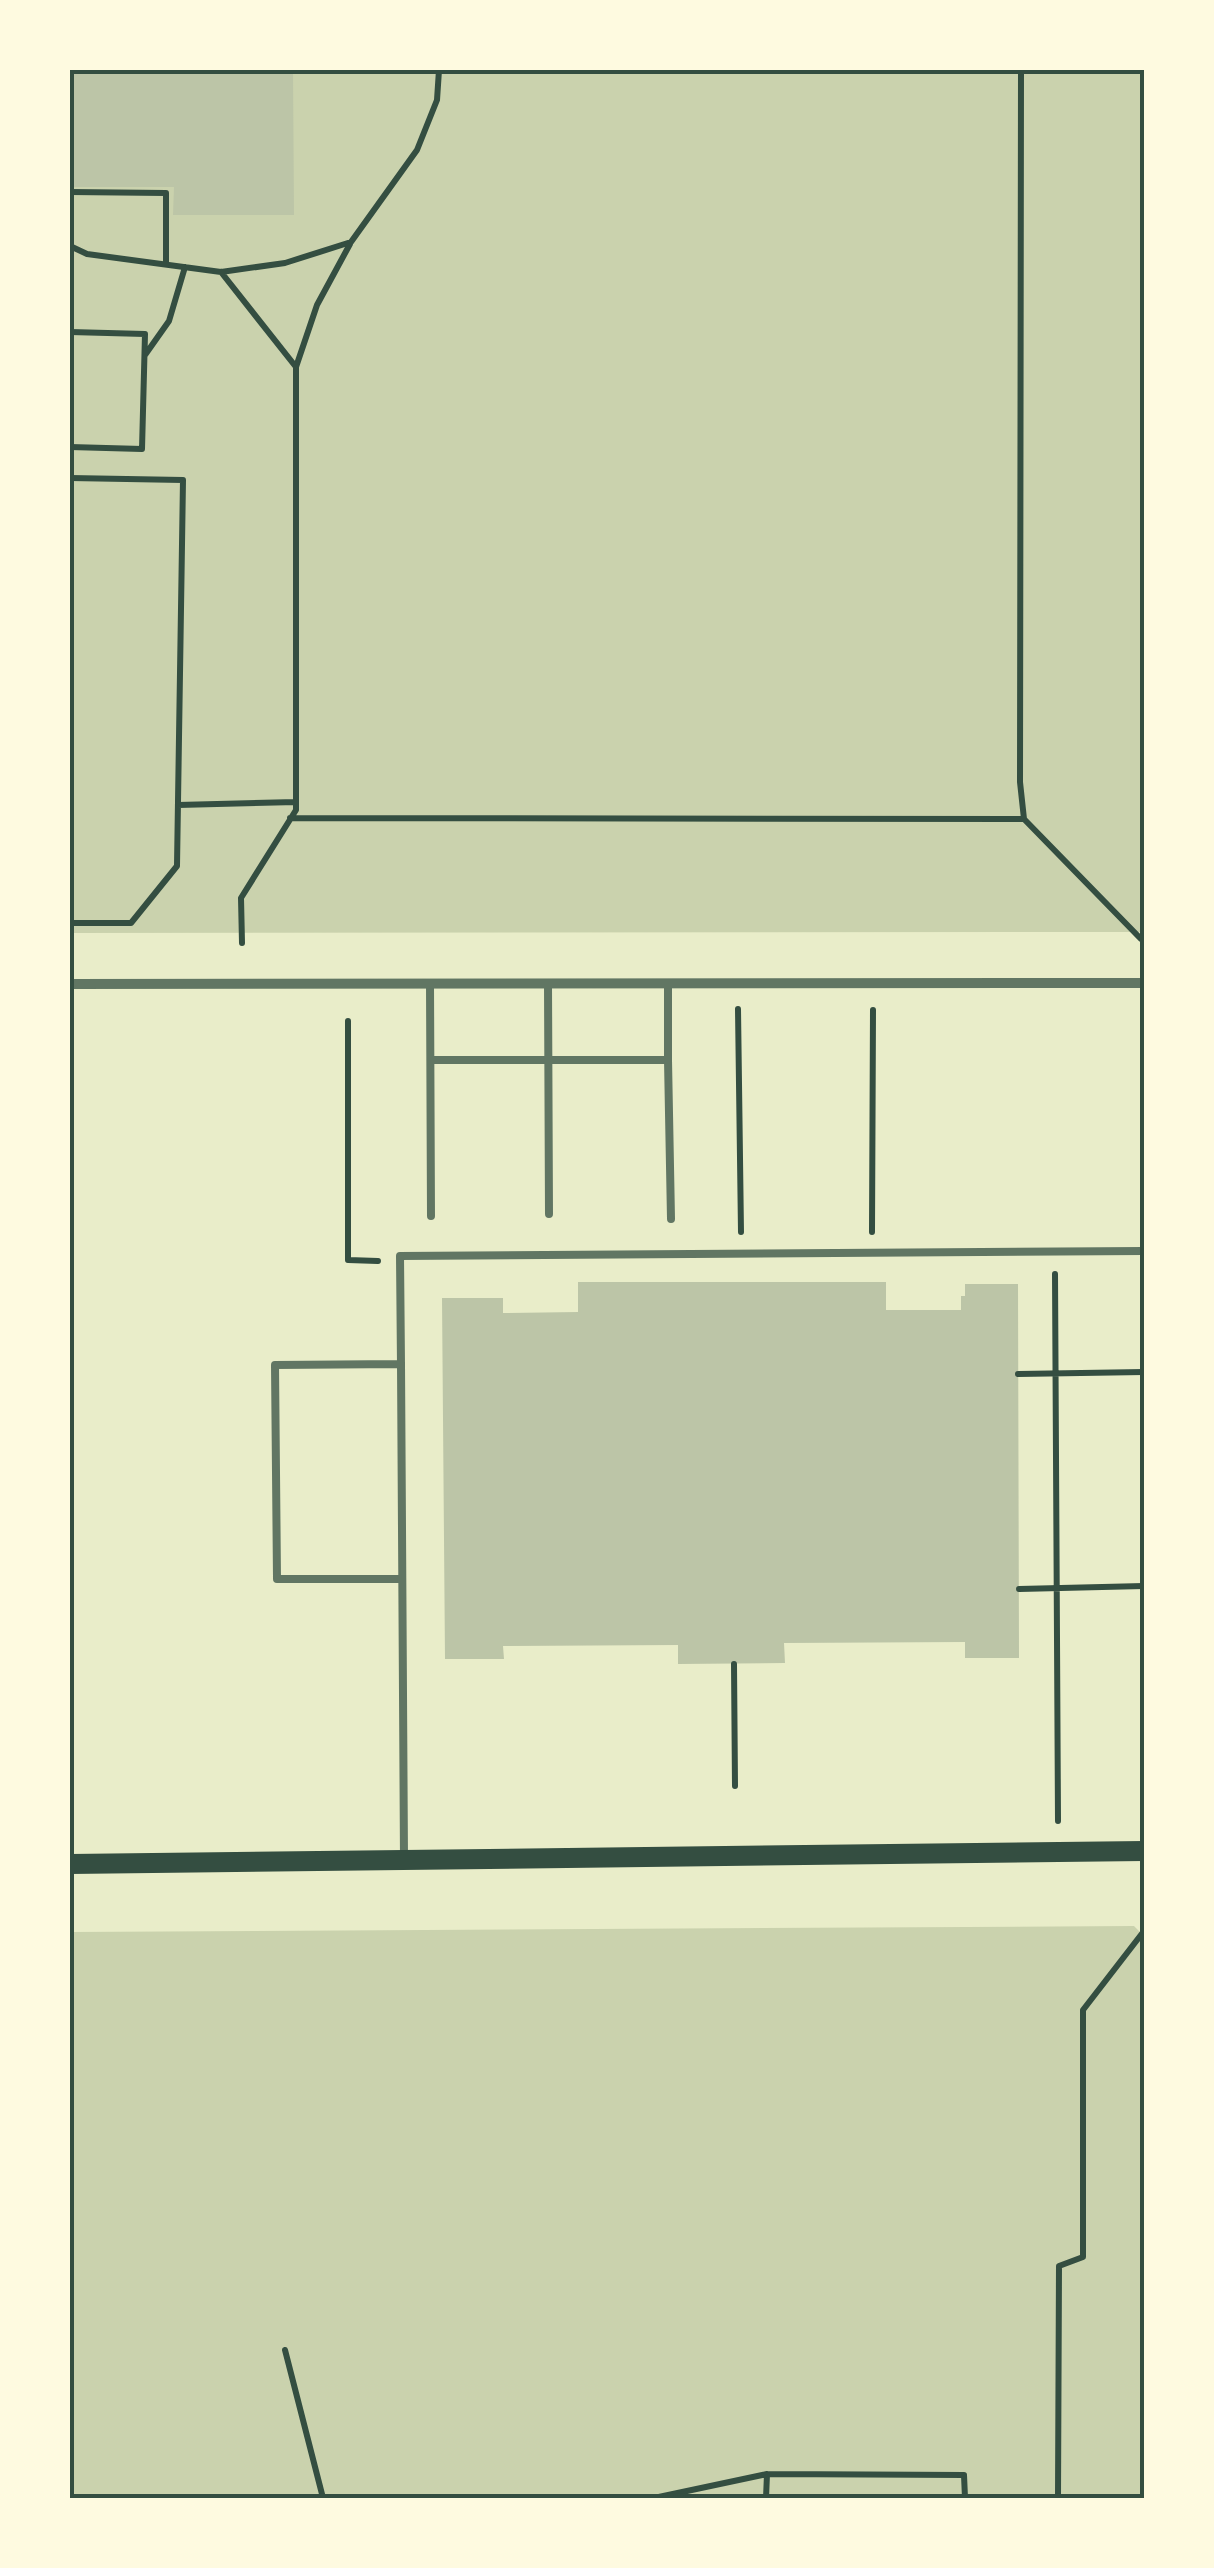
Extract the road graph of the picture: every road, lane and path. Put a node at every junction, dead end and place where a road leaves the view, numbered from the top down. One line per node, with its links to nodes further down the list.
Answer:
1 (439, 70): 4 (path)
2 (1020, 70): 17 (path)
3 (70, 192): 6 (path)
4 (351, 242): 8 (path); 11 (path)
5 (70, 246): 6 (path)
6 (166, 264): 7 (path)
7 (186, 266): 8 (path); 10 (path)
8 (221, 272): 11 (path)
9 (70, 332): 10 (path)
10 (144, 356): 12 (path)
11 (296, 367): 14 (path)
12 (70, 447)
13 (70, 478): 15 (path)
14 (296, 802): 15 (path); 16 (path)
15 (178, 805): 18 (path)
16 (290, 818): 17 (path); 20 (path)
17 (1024, 819): 19 (path)
18 (70, 923)
19 (1142, 939)
20 (242, 943)
21 (430, 983): 22 (street); 26 (street); 29 (lane)
22 (548, 983): 23 (street); 30 (lane)
23 (668, 983): 24 (street); 31 (lane)
24 (738, 983): 27 (street); 38 (path)
25 (1144, 983): 27 (street)
26 (70, 984)
27 (872, 984): 35 (path)
28 (348, 1021): 39 (path)
29 (431, 1060): 30 (lane); 33 (lane)
30 (548, 1060): 31 (lane); 32 (lane)
31 (668, 1060): 34 (lane)
32 (549, 1214)
33 (432, 1216)
34 (671, 1219)
35 (872, 1252): 36 (lane); 38 (lane)
36 (1054, 1252): 37 (lane); 42 (path)
37 (1144, 1252)
38 (742, 1254): 39 (lane)
39 (400, 1262): 40 (lane)
40 (401, 1364): 44 (lane); 44 (lane)
41 (1144, 1372): 42 (path)
42 (1056, 1373): 43 (path); 46 (path)
43 (1018, 1374)
44 (402, 1578): 52 (lane)
45 (1144, 1586): 46 (path)
46 (1056, 1588): 47 (path); 51 (path)
47 (1019, 1589)
48 (734, 1664): 49 (path)
49 (735, 1786)
50 (1144, 1851): 51 (main road)
51 (1058, 1852): 52 (main road)
52 (404, 1858): 53 (main road)
53 (70, 1864)
54 (1144, 1930): 61 (path)
55 (285, 2350): 57 (path)
56 (766, 2474): 58 (path); 59 (path); 60 (path)
57 (323, 2498)
58 (654, 2498)
59 (766, 2498)
60 (964, 2498)
61 (1058, 2498)

